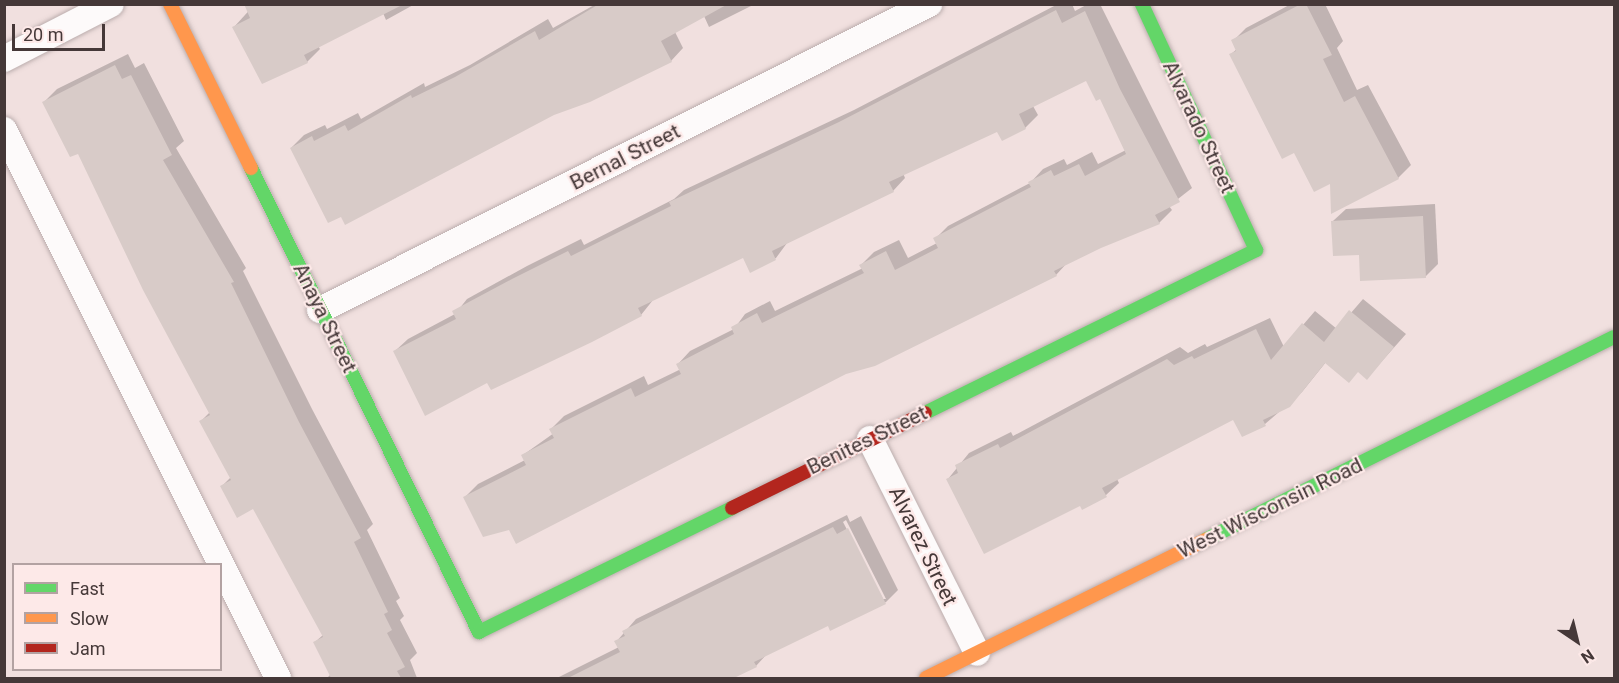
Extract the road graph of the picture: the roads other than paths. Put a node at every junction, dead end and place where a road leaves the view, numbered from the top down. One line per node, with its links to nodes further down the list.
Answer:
1 (111, 4): 5 (street)
2 (170, 4): 8 (street, Anaya Street)
3 (929, 4): 8 (street, Bernal Street)
4 (1142, 4): 7 (street, Alvarado Street)
5 (4, 59)
6 (4, 130): 11 (street)
7 (1256, 250): 10 (street, Benites Street)
8 (320, 310): 13 (street, Anaya Street)
9 (1614, 337): 14 (street, West Wisconsin Road)
10 (870, 439): 13 (street, Benites Street); 14 (street, Alvarez Street)
11 (220, 563)
12 (222, 566): 15 (street)
13 (479, 632)
14 (976, 653): 16 (street, West Wisconsin Road)
15 (278, 678)
16 (926, 678)

